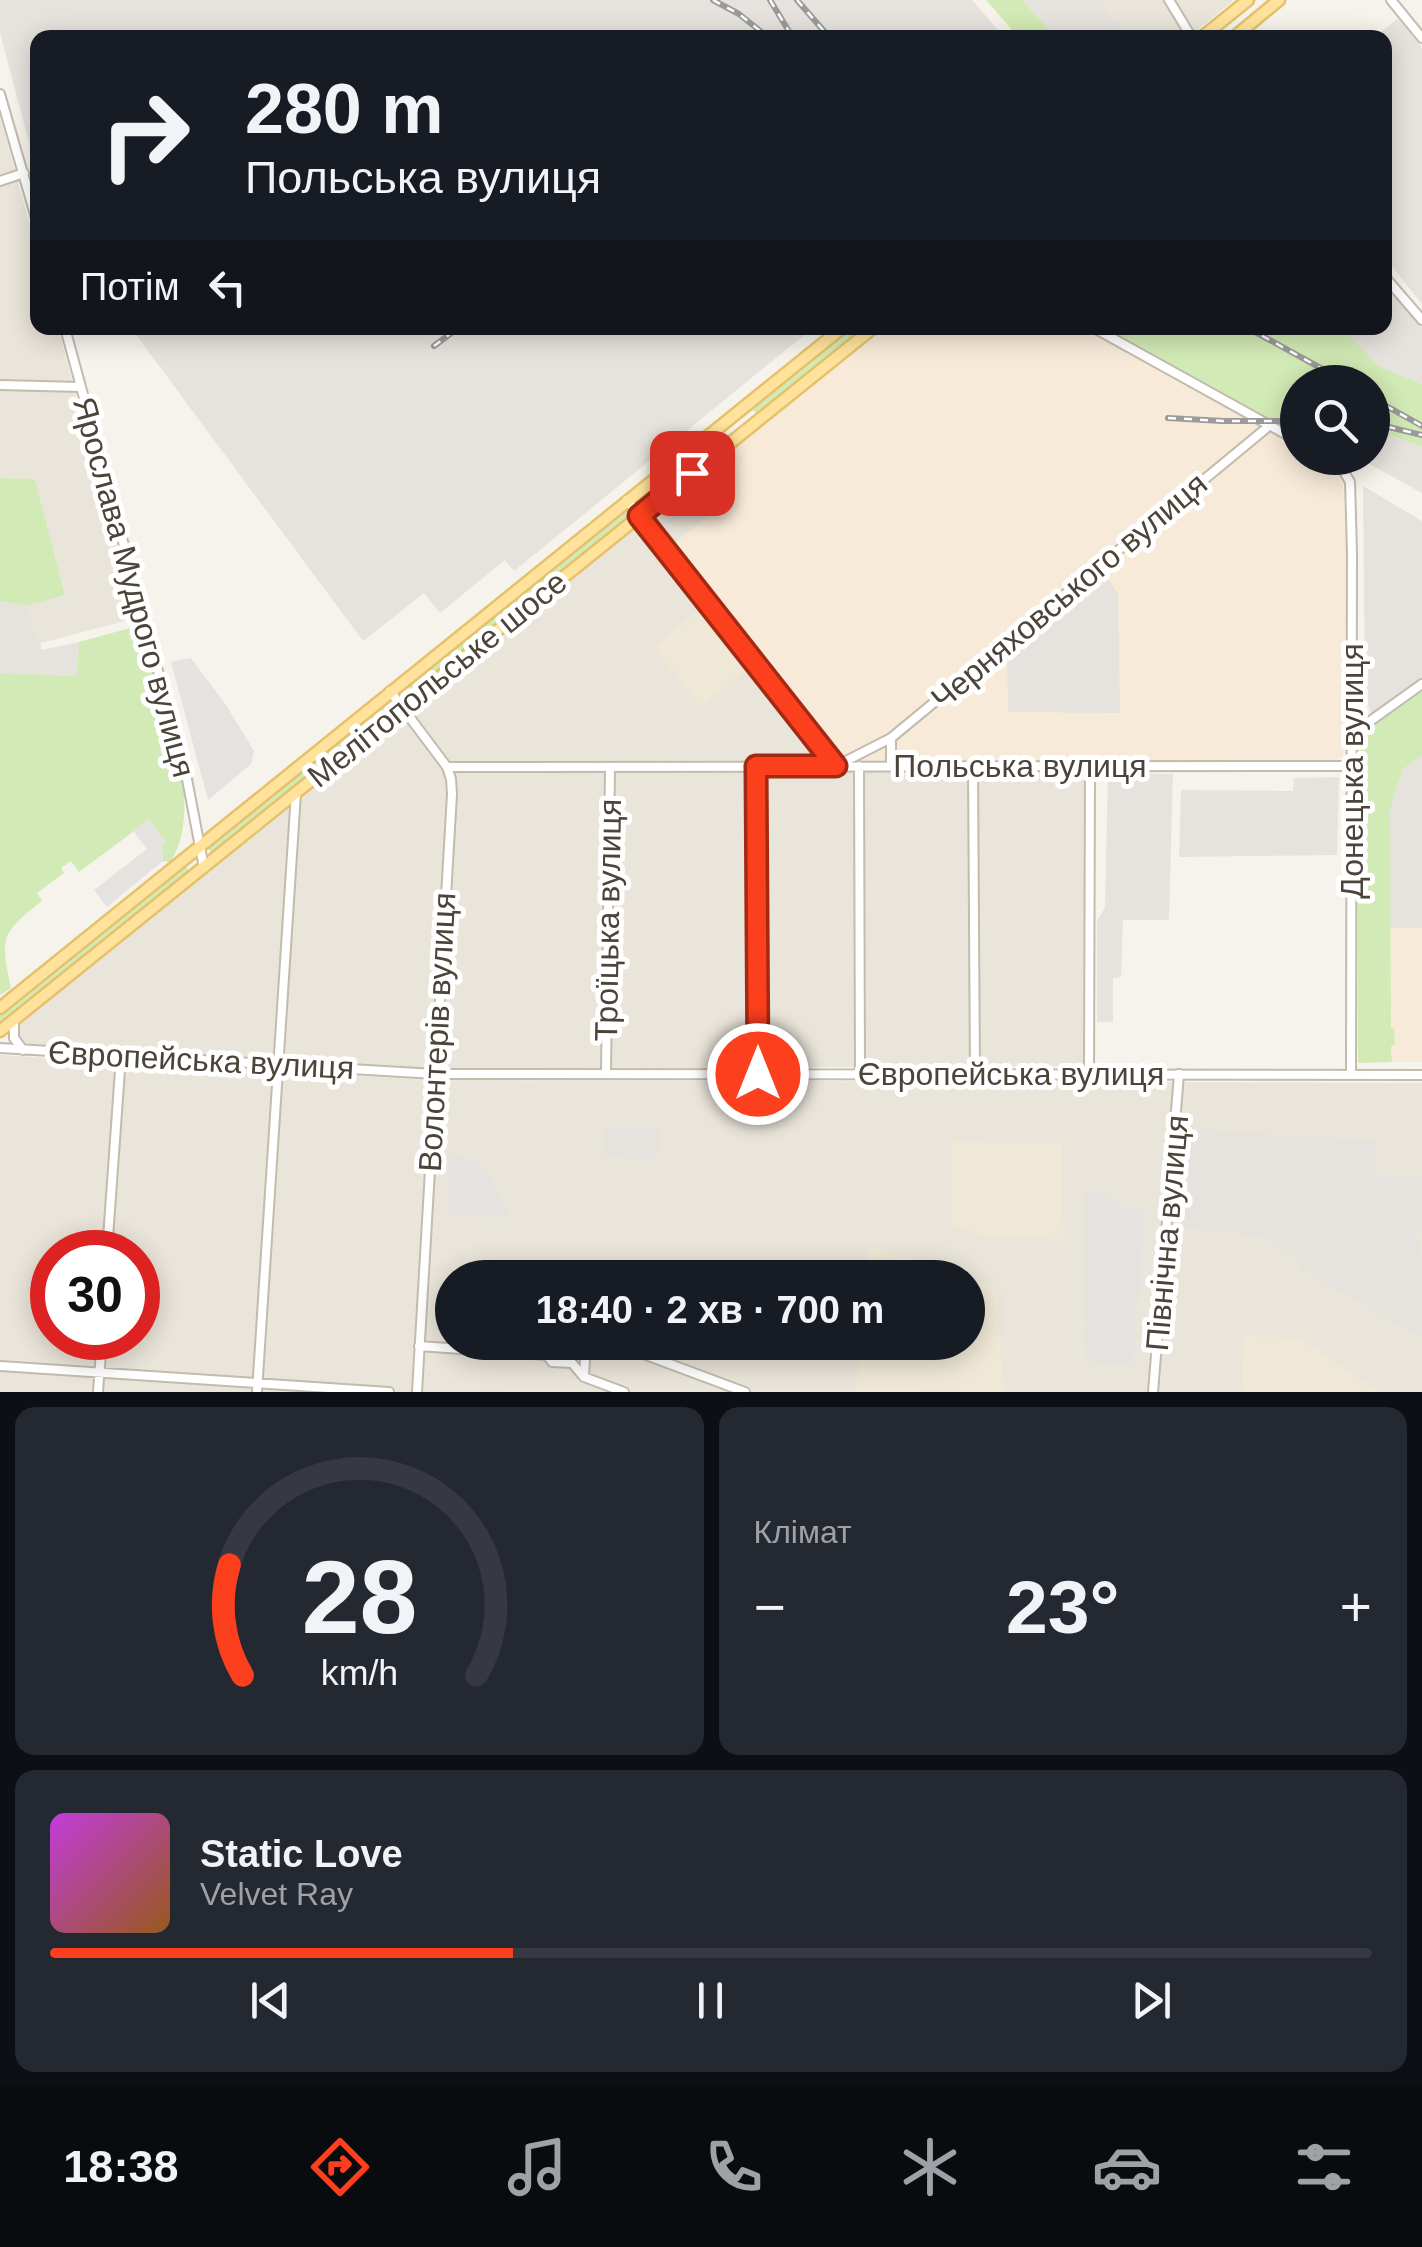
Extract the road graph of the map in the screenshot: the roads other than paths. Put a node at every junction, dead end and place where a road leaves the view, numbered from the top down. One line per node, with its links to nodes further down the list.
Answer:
1 (1169, 0): 5 (street)
2 (1248, 0): 6 (main road)
3 (1279, 0): 7 (main road)
4 (1391, 0): 8 (street)
5 (1187, 30)
6 (1211, 30)
7 (1243, 30)
8 (1422, 38)
9 (0, 94): 10 (street)
10 (24, 173): 11 (street); 12 (street)
11 (0, 181)
12 (30, 195)
13 (1392, 285): 14 (street)
14 (1422, 320)
15 (67, 335): 20 (street, Ярослава Мудрого вулиця)
16 (833, 335): 24 (main road, Мелітопольське шосе)
17 (864, 335): 25 (main road, Мелітопольське шосе)
18 (1107, 335): 21 (street)
19 (0, 385): 20 (street)
20 (80, 387): 41 (street, Ярослава Мудрого вулиця)
21 (1270, 426): 22 (street); 30 (street, Черняховського вулиця)
22 (1280, 431)
23 (1346, 475): 29 (street, Донецька вулиця)
24 (627, 500): 25 (street); 27 (main road, Мелітопольське шосе)
25 (639, 516): 28 (main road, Мелітопольське шосе); 32 (street)
26 (1422, 684): 29 (street)
27 (390, 691): 28 (street); 41 (main road, Мелітопольське шосе)
28 (402, 707): 38 (street); 40 (main road, Мелітопольське шосе)
29 (1352, 734): 37 (street, Донецька вулиця)
30 (890, 738): 32 (street, Черняховського вулиця); 34 (street)
31 (756, 766): 32 (street, Польська вулиця); 39 (street, Польська вулиця); 52 (street)
32 (836, 766): 33 (street, Польська вулиця)
33 (859, 766): 34 (street, Польська вулиця); 53 (street)
34 (891, 766): 35 (street, Польська вулиця)
35 (973, 766): 36 (street, Польська вулиця); 54 (street)
36 (1090, 766): 37 (street, Польська вулиця); 55 (street)
37 (1352, 766): 57 (street, Донецька вулиця)
38 (447, 767): 39 (street, Польська вулиця); 50 (street, Волонтерів вулиця)
39 (610, 767): 51 (street, Троїцька вулиця)
40 (296, 792): 42 (main road, Мелітопольське шосе); 49 (street)
41 (200, 847): 42 (street, Ярослава Мудрого вулиця); 43 (main road, Мелітопольське шосе)
42 (204, 868): 44 (main road, Мелітопольське шосе)
43 (0, 1008)
44 (14, 1020): 45 (main road, Мелітопольське шосе); 47 (street)
45 (0, 1032)
46 (0, 1048): 47 (street, Європейська вулиця)
47 (23, 1050): 48 (street, Європейська вулиця)
48 (120, 1056): 49 (street, Європейська вулиця); 59 (street)
49 (278, 1065): 50 (street, Європейська вулиця); 67 (street)
50 (435, 1074): 51 (street, Європейська вулиця); 60 (street, Волонтерів вулиця)
51 (606, 1074): 52 (street, Європейська вулиця)
52 (758, 1074): 53 (street, Європейська вулиця)
53 (860, 1074): 54 (street, Європейська вулиця)
54 (975, 1074): 55 (street, Європейська вулиця)
55 (1090, 1074): 56 (street, Європейська вулиця)
56 (1180, 1074): 57 (street, Європейська вулиця); 73 (street, Північна вулиця)
57 (1351, 1074): 58 (street, Європейська вулиця)
58 (1422, 1074)
59 (109, 1230)
60 (420, 1346): 66 (street); 70 (street, Волонтерів вулиця)
61 (101, 1360): 65 (street)
62 (585, 1360): 66 (street)
63 (659, 1360): 72 (street)
64 (0, 1366): 65 (street)
65 (100, 1372): 67 (street); 68 (street)
66 (584, 1377): 71 (street)
67 (257, 1387): 69 (street)
68 (98, 1392)
69 (389, 1392)
70 (417, 1392)
71 (624, 1392)
72 (745, 1392)
73 (1153, 1392)

